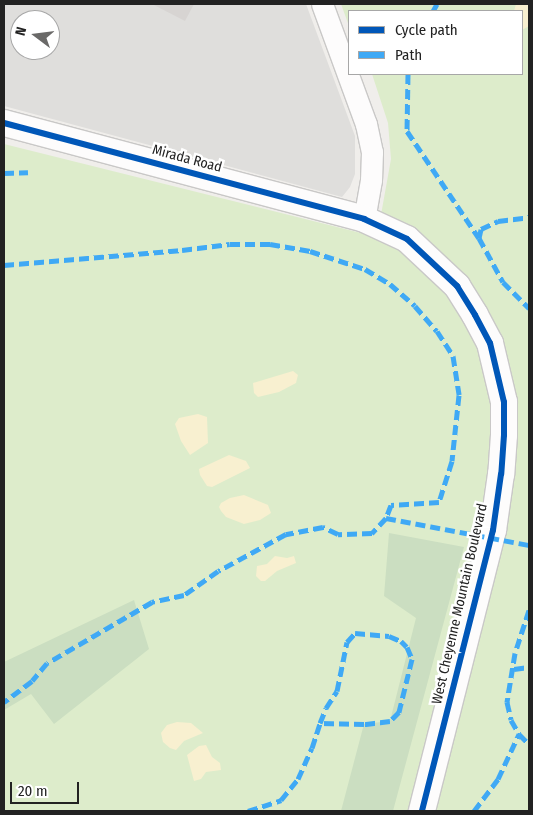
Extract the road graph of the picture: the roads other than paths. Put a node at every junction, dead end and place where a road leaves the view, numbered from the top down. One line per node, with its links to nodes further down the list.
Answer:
1 (322, 4): 2 (street)
2 (348, 75)
3 (348, 75): 5 (street)
4 (4, 123): 5 (street, Mirada Road)
5 (364, 219): 6 (street, West Cheyenne Mountain Boulevard)
6 (422, 811)

